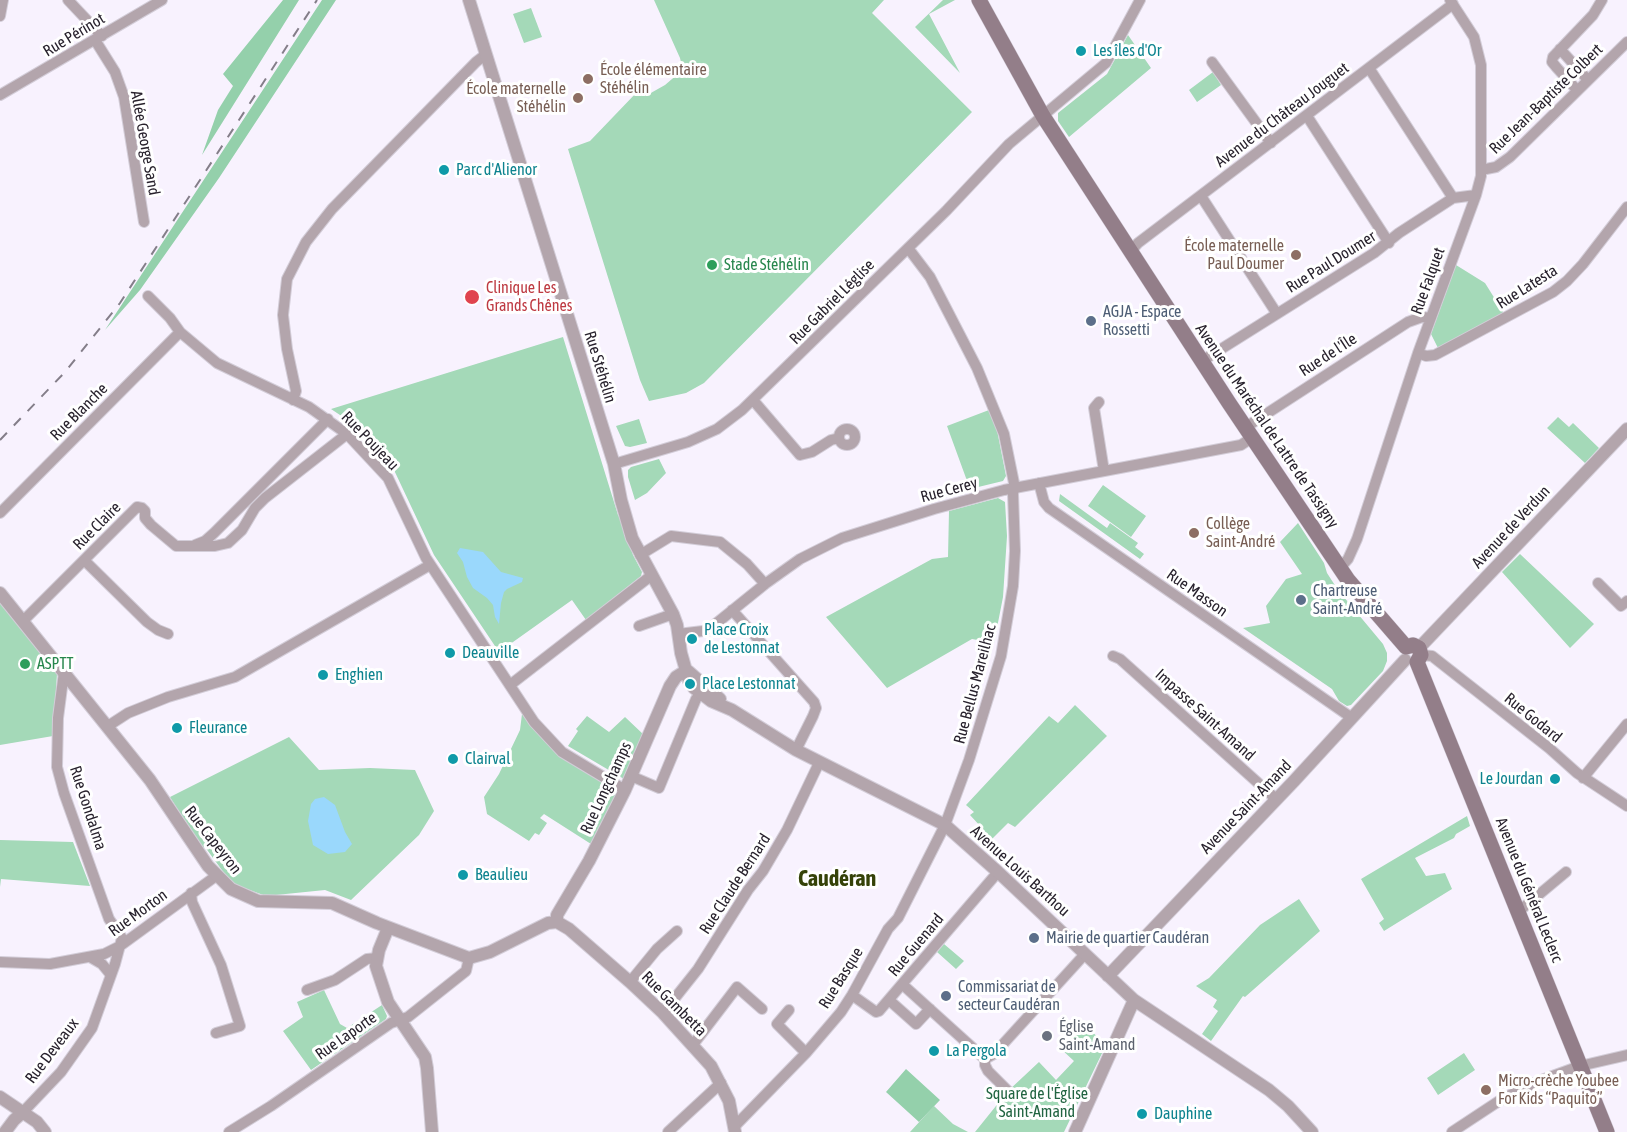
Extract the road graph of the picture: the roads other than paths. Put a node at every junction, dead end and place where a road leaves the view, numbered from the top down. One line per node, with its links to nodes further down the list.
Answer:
1 (3, 0): 9 (street)
2 (68, 0): 10 (street, Allée George Sand)
3 (162, 0): 10 (street, Rue Périnot)
4 (469, 0): 13 (street, Rue Stéhélin)
5 (979, 0): 19 (main road, Avenue du Maréchal de Lattre de Tassigny)
6 (1140, 0): 19 (street, Rue Gabriel Léglise)
7 (1602, 0): 12 (street)
8 (1451, 2): 15 (street, Avenue du Château Jouguet); 22 (street, Rue Falquet)
9 (0, 16)
10 (99, 38): 18 (street, Rue Périnot); 27 (street, Allée George Sand)
11 (1627, 42): 16 (street, Rue Jean-Baptiste Colbert)
12 (1560, 49): 16 (street); 17 (street)
13 (485, 55): 37 (street); 45 (street, Rue Stéhélin)
14 (1212, 62): 21 (street)
15 (1369, 68): 20 (street, Avenue du Château Jouguet); 25 (street)
16 (1588, 80): 17 (street, Rue Jean-Baptiste Colbert)
17 (1577, 90): 22 (street, Rue Jean-Baptiste Colbert)
18 (0, 95)
19 (1043, 116): 29 (street, Rue Gabriel Léglise); 30 (main road, Avenue du Maréchal de Lattre de Tassigny)
20 (1307, 116): 21 (street, Avenue du Château Jouguet); 28 (street)
21 (1271, 143): 24 (street, Avenue du Château Jouguet)
22 (1481, 171): 23 (street, Rue Falquet)
23 (1476, 195): 25 (street, Rue Paul Doumer); 33 (street, Rue Falquet)
24 (1200, 196): 30 (street, Avenue du Château Jouguet); 32 (street)
25 (1453, 198): 28 (street, Rue Paul Doumer)
26 (1627, 207): 35 (street, Rue Latesta)
27 (144, 222)
28 (1389, 243): 32 (street, Rue Paul Doumer)
29 (908, 248): 38 (street, Rue Gabriel Léglise); 48 (street, Rue Bellus Mareilhac)
30 (1130, 252): 36 (main road, Avenue du Maréchal de Lattre de Tassigny)
31 (148, 296): 34 (street, Rue Poujeau)
32 (1277, 314): 36 (street, Rue Paul Doumer)
33 (1431, 318): 35 (street, Rue Falquet); 42 (street, Rue de l'Île)
34 (180, 332): 37 (street, Rue Poujeau); 51 (street, Rue Blanche)
35 (1418, 353): 56 (street, Rue Falquet)
36 (1202, 361): 42 (main road, Avenue du Maréchal de Lattre de Tassigny)
37 (293, 400): 40 (street, Rue Poujeau)
38 (753, 400): 44 (street); 45 (street, Rue Gabriel Léglise)
39 (1099, 402): 46 (street)
40 (328, 419): 43 (street, Rue Poujeau); 49 (street)
41 (1627, 429): 68 (street, Avenue de Verdun)
42 (1249, 432): 46 (street, Rue Cerey); 56 (main road, Avenue du Maréchal de Lattre de Tassigny)
43 (347, 434): 50 (street, Rue Claire); 55 (street, Rue Poujeau)
44 (839, 438)
45 (614, 464): 53 (street, Rue Stéhélin)
46 (1104, 471): 47 (street, Rue Cerey)
47 (1039, 483): 48 (street, Rue Cerey); 75 (street, Rue Masson)
48 (1015, 488): 59 (street, Rue Cerey); 85 (street, Rue Bellus Mareilhac)
49 (257, 490): 50 (street); 52 (street)
50 (265, 498): 52 (street, Rue Claire)
51 (0, 513)
52 (195, 545): 54 (street, Rue Claire)
53 (640, 555): 57 (street, Rue Stéhélin); 59 (street)
54 (84, 560): 64 (street, Rue Claire); 66 (street)
55 (430, 565): 72 (street, Rue Poujeau); 77 (street)
56 (1340, 568): 68 (main road, Avenue du Maréchal de Lattre de Tassigny)
57 (652, 575): 63 (street, Rue Stéhélin); 72 (street)
58 (1598, 583): 61 (street)
59 (765, 584): 62 (street, Rue Cerey)
60 (0, 593): 64 (street, Rue Capeyron)
61 (1627, 601)
62 (732, 610): 67 (street, Rue Cerey); 78 (street)
63 (673, 614): 65 (street); 67 (street, Rue Stéhélin)
64 (23, 621): 71 (street, Rue Capeyron)
65 (639, 626)
66 (168, 634)
67 (678, 634): 70 (street, Rue Stéhélin)
68 (1414, 654): 75 (street, Avenue Saint-Amand); 81 (street, Rue Godard); 90 (main road, Avenue du Général Leclerc)
69 (1113, 656): 83 (street, Impasse Saint-Amand)
70 (687, 670): 73 (street); 74 (street); 80 (street, Rue Longchamps)
71 (64, 672): 77 (street, Rue Capeyron); 94 (street, Rue Gondalma)
72 (510, 685): 82 (street, Rue Poujeau)
73 (700, 694): 74 (street, Avenue Louis Barthou); 80 (street)
74 (732, 710): 78 (street, Avenue Louis Barthou)
75 (1352, 718): 83 (street, Avenue Saint-Amand)
76 (1627, 724): 81 (street)
77 (108, 726): 88 (street, Rue Capeyron)
78 (795, 750): 79 (street, Avenue Louis Barthou)
79 (819, 763): 85 (street, Avenue Louis Barthou); 111 (street, Rue Claude Bernard)
80 (631, 776): 82 (street, Rue Longchamps)
81 (1583, 778): 84 (street, Rue Godard)
82 (625, 790): 91 (street, Rue Longchamps)
83 (1276, 800): 101 (street, Avenue Saint-Amand)
84 (1627, 806)
85 (945, 825): 86 (street, Avenue Louis Barthou); 105 (street, Rue Basque)
86 (998, 872): 95 (street, Avenue Louis Barthou); 103 (street, Rue Guenard)
87 (1566, 872): 90 (street)
88 (216, 876): 89 (street, Rue Morton); 92 (street, Rue Capeyron)
89 (191, 893): 94 (street, Rue Morton); 113 (street)
90 (1518, 912): 118 (main road, Avenue du Général Leclerc)
91 (557, 922): 98 (street); 102 (street, Rue Gambetta)
92 (388, 928): 97 (street); 98 (street, Rue Capeyron)
93 (677, 931): 102 (street)
94 (120, 946): 96 (street, Rue Morton); 100 (street, Rue Deveaux)
95 (1086, 954): 101 (street, Avenue Louis Barthou); 117 (street)
96 (90, 957): 99 (street, Rue Morton); 100 (street)
97 (377, 958): 104 (street); 112 (street)
98 (469, 958): 112 (street, Rue Laporte)
99 (0, 962)
100 (111, 975): 122 (street, Rue Deveaux)
101 (1108, 976): 107 (street, Avenue Louis Barthou)
102 (630, 982): 111 (street, Rue Gambetta)
103 (902, 984): 106 (street, Rue Guenard); 109 (street)
104 (307, 990)
105 (852, 995): 106 (street, Rue Guenard); 115 (street, Rue Basque)
106 (889, 1000): 109 (street)
107 (1134, 1000): 129 (street); 130 (street, Avenue Louis Barthou)
108 (762, 1009): 114 (street)
109 (930, 1009): 117 (street)
110 (789, 1010): 115 (street)
111 (663, 1013): 114 (street, Rue Gambetta)
112 (399, 1020): 126 (street, Rue Laporte); 127 (street)
113 (216, 1033)
114 (692, 1046): 119 (street, Rue Gambetta)
115 (806, 1053): 123 (street, Rue Basque)
116 (1627, 1055): 118 (street)
117 (986, 1059): 120 (street)
118 (1580, 1066): 131 (street); 132 (main road, Avenue du Général Leclerc)
119 (721, 1083): 123 (street, Rue Gambetta); 128 (street)
120 (1008, 1091)
121 (0, 1097): 122 (street)
122 (23, 1112): 124 (street, Rue Deveaux); 125 (street)
123 (735, 1129)
124 (5, 1132)
125 (45, 1132)
126 (229, 1132)
127 (432, 1132)
128 (668, 1132)
129 (1074, 1132)
130 (1312, 1132)
131 (1452, 1132)
132 (1607, 1132)

